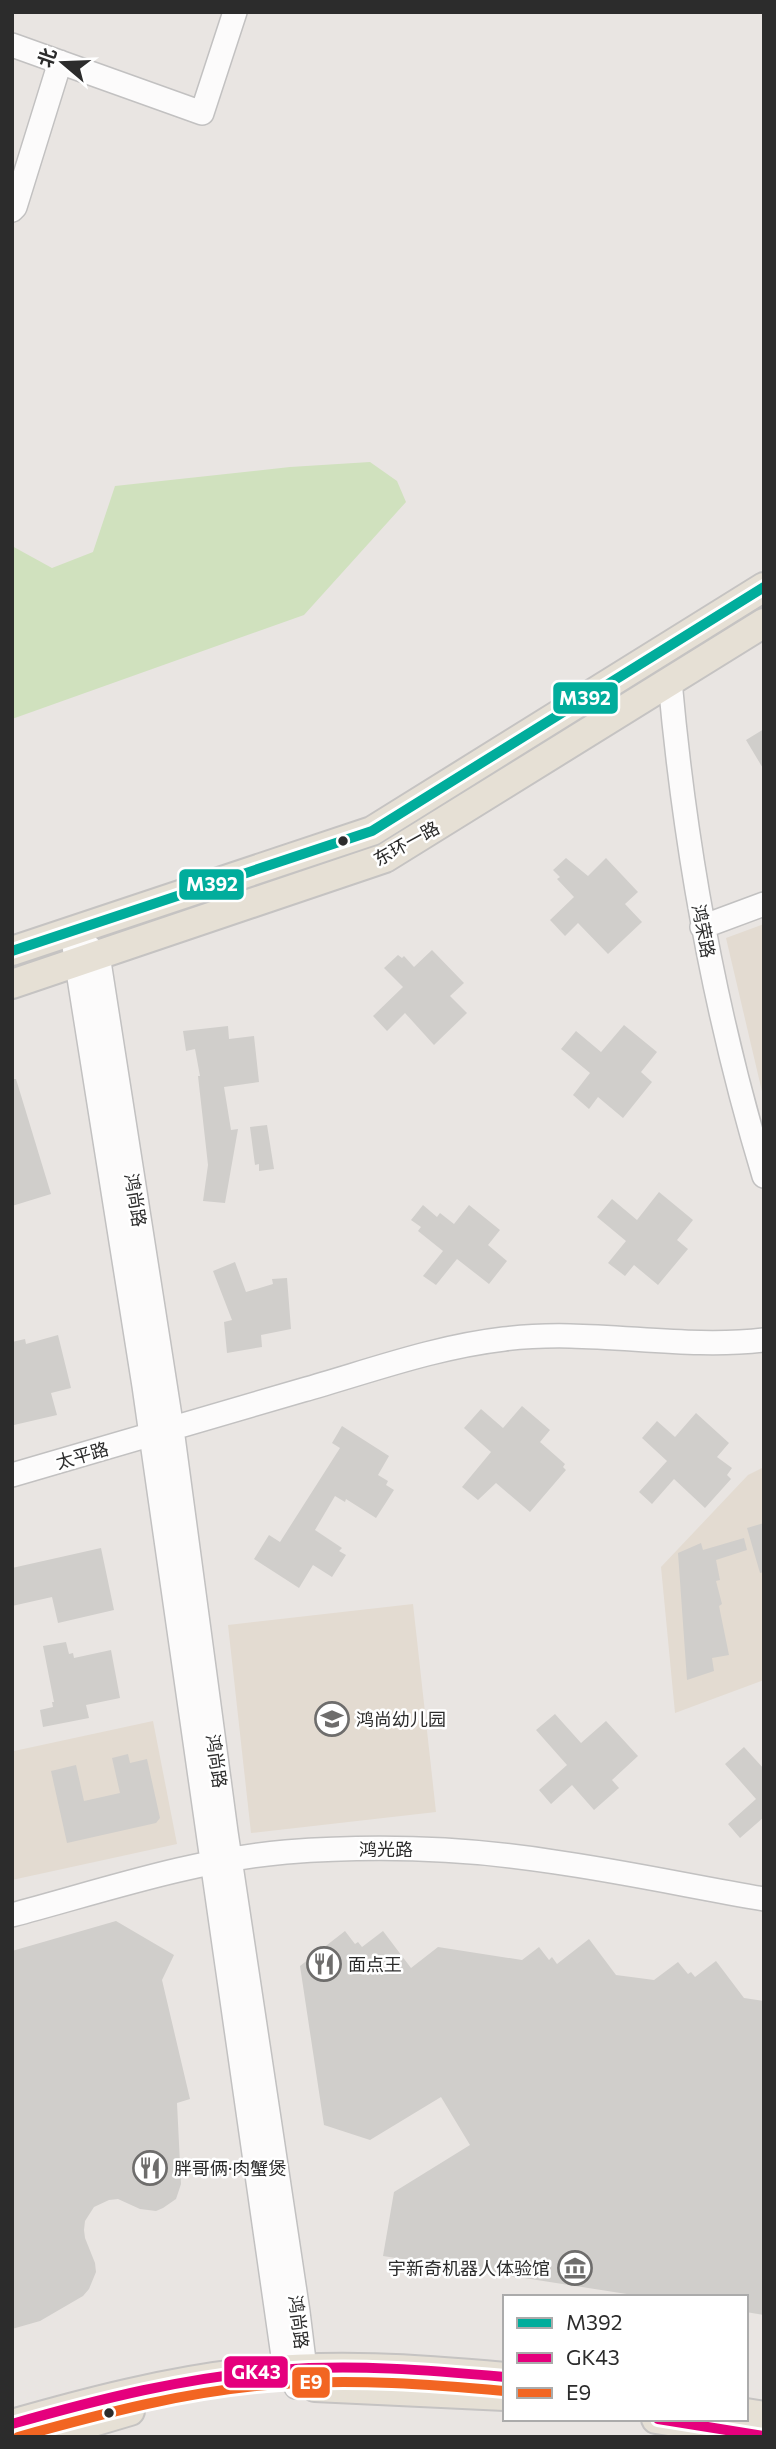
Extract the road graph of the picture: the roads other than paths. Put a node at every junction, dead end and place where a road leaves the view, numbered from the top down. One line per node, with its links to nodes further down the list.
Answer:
1 (235, 12): 3 (street)
2 (12, 45): 3 (street)
3 (60, 62): 4 (street)
4 (12, 210)
5 (764, 587): 10 (main road, 东环一路)
6 (764, 623): 7 (main road, 东环一路)
7 (670, 681): 9 (street, 鸿荣路); 12 (main road, 东环一路)
8 (764, 904): 9 (street)
9 (702, 926): 14 (street, 鸿荣路)
10 (71, 932): 11 (main road, 东环一路); 12 (street)
11 (12, 951)
12 (87, 959): 13 (main road, 东环一路); 16 (street, 鸿尚路)
13 (12, 984)
14 (764, 1175)
15 (764, 1340): 16 (street, 太平路)
16 (161, 1432): 17 (street, 太平路); 18 (street, 鸿尚路)
17 (12, 1475)
18 (221, 1861): 19 (street, 鸿光路); 20 (street, 鸿光路); 21 (street, 鸿尚路)
19 (764, 1899)
20 (12, 1915)
21 (296, 2375): 22 (main road); 23 (main road); 25 (main road); 27 (main road)
22 (503, 2377)
23 (503, 2396)
24 (669, 2421): 26 (main road)
25 (12, 2424)
26 (764, 2436)
27 (42, 2437)

